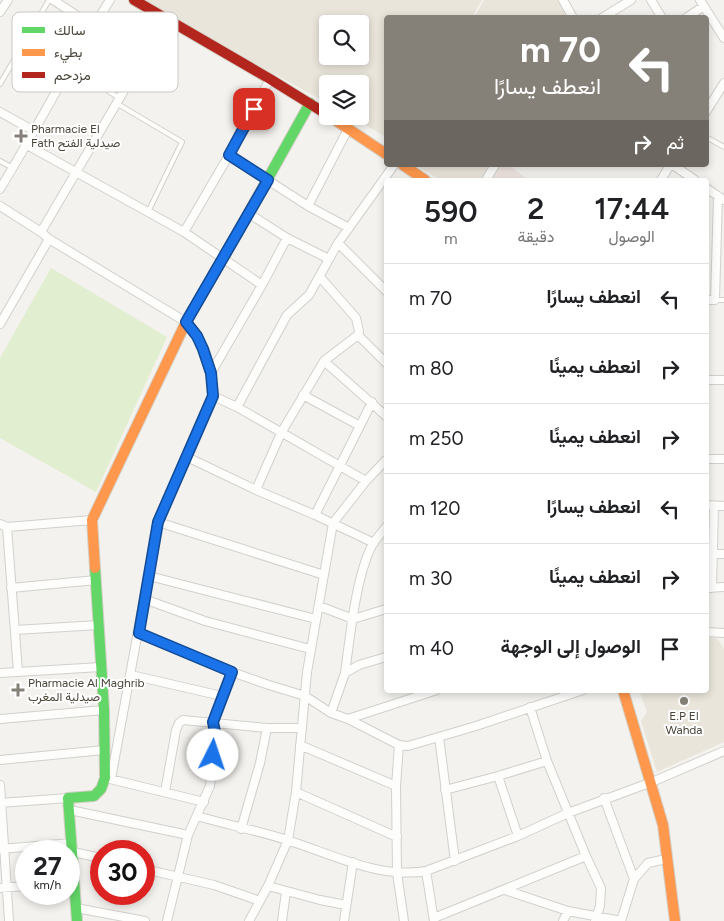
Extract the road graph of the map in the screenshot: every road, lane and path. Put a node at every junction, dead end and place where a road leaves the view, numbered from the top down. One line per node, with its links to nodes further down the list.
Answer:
1 (8, 0): 10 (street)
2 (49, 0): 11 (lane)
3 (53, 0): 12 (street)
4 (110, 0): 13 (street)
5 (134, 0): 14 (street)
6 (563, 0): 15 (street)
7 (631, 0): 16 (street)
8 (651, 0): 17 (street)
9 (702, 3): 18 (street); 20 (street)
10 (0, 12)
11 (42, 12)
12 (68, 12)
13 (102, 12)
14 (153, 12)
15 (571, 15)
16 (607, 15)
17 (660, 15)
18 (689, 15)
19 (178, 27): 22 (street)
20 (724, 38)
21 (12, 63): 24 (lane)
22 (270, 78): 29 (street); 40 (street)
23 (724, 83): 30 (street)
24 (0, 84)
25 (56, 92): 35 (street)
26 (106, 92): 28 (lane)
27 (122, 92): 28 (street)
28 (117, 100): 48 (street); 61 (lane)
29 (310, 103): 31 (street); 55 (street)
30 (709, 107)
31 (319, 110)
32 (0, 112): 35 (street)
33 (342, 125): 34 (street)
34 (348, 129): 39 (street); 60 (street)
35 (34, 132): 37 (street)
36 (709, 139): 38 (lane)
37 (27, 144): 47 (street); 48 (street)
38 (724, 147)
39 (384, 153)
40 (229, 155): 55 (street); 65 (street)
41 (0, 161): 47 (lane)
42 (393, 167): 49 (street)
43 (405, 167): 50 (street)
44 (495, 167): 51 (street)
45 (670, 167): 52 (street)
46 (674, 167): 53 (street)
47 (13, 168): 56 (street)
48 (75, 172): 61 (street); 64 (street)
49 (385, 178)
50 (422, 178)
51 (487, 178)
52 (662, 178)
53 (691, 178)
54 (384, 179): 63 (street)
55 (268, 180): 60 (street); 62 (street)
56 (0, 189)
57 (709, 190): 58 (street)
58 (721, 198): 74 (street)
59 (0, 206): 64 (street)
60 (308, 206): 63 (street)
61 (148, 212): 65 (street)
62 (248, 213): 66 (street); 69 (street)
63 (349, 228): 68 (street)
64 (41, 232): 67 (street)
65 (184, 232): 69 (street)
66 (288, 238): 70 (street); 72 (street)
67 (49, 239): 76 (street); 77 (street)
68 (338, 243): 70 (street); 73 (street)
69 (223, 257): 72 (street); 76 (street)
70 (329, 259): 71 (street)
71 (320, 277): 78 (street); 87 (street)
72 (262, 285): 81 (street)
73 (384, 290)
74 (710, 300): 75 (lane)
75 (724, 300)
76 (186, 322): 81 (street); 101 (street)
77 (0, 324)
78 (358, 336): 79 (street); 80 (street)
79 (384, 360)
80 (324, 361): 84 (street); 86 (street)
81 (211, 373): 85 (street)
82 (709, 380): 83 (street)
83 (724, 380)
84 (303, 395): 89 (street); 90 (street)
85 (213, 396): 87 (street); 91 (street)
86 (372, 402): 88 (street); 89 (street)
87 (236, 407): 90 (street)
88 (384, 414)
89 (360, 426): 95 (street)
90 (281, 433): 95 (street); 97 (street)
91 (187, 456): 97 (street); 102 (street)
92 (709, 459): 93 (street)
93 (724, 459)
94 (384, 462): 96 (street)
95 (340, 466): 96 (street); 100 (street)
96 (366, 481): 103 (street)
97 (256, 490): 100 (street)
98 (710, 505): 99 (street); 107 (street)
99 (724, 506)
100 (315, 515): 103 (street)
101 (92, 520): 104 (street); 111 (street)
102 (158, 522): 109 (street); 110 (street)
103 (333, 523): 106 (street); 109 (street)
104 (3, 526): 113 (street)
105 (384, 530): 106 (street)
106 (374, 543): 118 (street)
107 (713, 554): 108 (street); 114 (street)
108 (724, 554)
109 (324, 575): 116 (street)
110 (149, 576): 115 (street); 119 (street)
111 (96, 580): 113 (street); 120 (street)
112 (724, 587): 114 (street)
113 (11, 588): 121 (street)
114 (709, 588)
115 (144, 599): 123 (street); 125 (street)
116 (319, 606): 118 (street); 119 (street)
117 (384, 610): 118 (street)
118 (353, 619): 131 (street)
119 (316, 620): 125 (street)
120 (99, 625): 121 (street); 127 (street)
121 (15, 630): 128 (street)
122 (709, 632): 124 (street)
123 (139, 633): 129 (street); 132 (street)
124 (724, 633)
125 (310, 649): 138 (street)
126 (384, 658): 131 (street)
127 (101, 667): 128 (street); 141 (street)
128 (18, 672): 130 (street)
129 (232, 672): 137 (street); 138 (street)
130 (0, 673)
131 (345, 673): 142 (street)
132 (131, 674): 137 (street); 156 (street)
133 (428, 693): 144 (street)
134 (551, 693): 139 (street)
135 (573, 693): 139 (street)
136 (624, 693): 157 (street)
137 (222, 696): 145 (street)
138 (305, 696): 142 (street); 147 (street)
139 (553, 699): 140 (street)
140 (530, 707): 148 (street); 154 (street)
141 (104, 710): 143 (street); 151 (street)
142 (331, 713): 144 (street)
143 (0, 719)
144 (348, 719): 149 (street)
145 (213, 722): 146 (street); 161 (street); 165 (street)
146 (267, 728): 147 (street); 170 (street)
147 (301, 728): 150 (street)
148 (439, 737): 149 (street); 160 (street)
149 (399, 745): 159 (street)
150 (300, 746): 159 (street); 162 (street)
151 (104, 750): 153 (street); 156 (street)
152 (724, 751): 157 (street)
153 (0, 760)
154 (547, 761): 155 (street); 168 (street)
155 (498, 776): 160 (street); 172 (street)
156 (108, 778): 161 (street); 163 (street)
157 (652, 782): 164 (street); 179 (street)
158 (0, 785): 166 (street)
159 (396, 786): 173 (street)
160 (445, 790): 180 (street)
161 (165, 792): 165 (street)
162 (296, 792): 173 (street); 175 (street)
163 (68, 798): 166 (street); 167 (street)
164 (604, 798): 168 (street); 186 (street)
165 (204, 802): 169 (street)
166 (0, 803): 176 (street)
167 (70, 810): 171 (street); 174 (street)
168 (568, 812): 172 (street); 178 (street)
169 (197, 816): 170 (street); 171 (street)
170 (242, 829): 175 (street)
171 (188, 834): 185 (street)
172 (518, 836): 180 (street)
173 (397, 837): 184 (street)
174 (72, 840)
175 (288, 840): 181 (street); 187 (street)
176 (2, 849): 177 (street); 188 (street)
177 (15, 849)
178 (586, 856): 189 (street); 196 (street)
179 (666, 859): 186 (street); 208 (street)
180 (455, 860): 183 (street)
181 (353, 862): 184 (street); 192 (street)
182 (155, 871): 185 (street)
183 (426, 871): 184 (street); 197 (street)
184 (397, 873): 205 (street)
185 (178, 877): 191 (street); 201 (street)
186 (634, 879): 207 (street)
187 (268, 886): 190 (street); 191 (street)
188 (4, 887): 198 (street)
189 (505, 890): 195 (street); 197 (street)
190 (286, 892): 192 (street); 203 (street)
191 (260, 901): 202 (street)
192 (346, 904): 204 (street)
193 (75, 905): 194 (street)
194 (76, 908): 199 (street); 200 (street)
195 (568, 911): 196 (street); 206 (street)
196 (596, 919): 207 (street)
197 (434, 920)
198 (9, 921)
199 (77, 921)
200 (145, 921)
201 (167, 921)
202 (249, 921)
203 (282, 921)
204 (344, 921)
205 (404, 921)
206 (563, 921)
207 (621, 921)
208 (674, 921)

